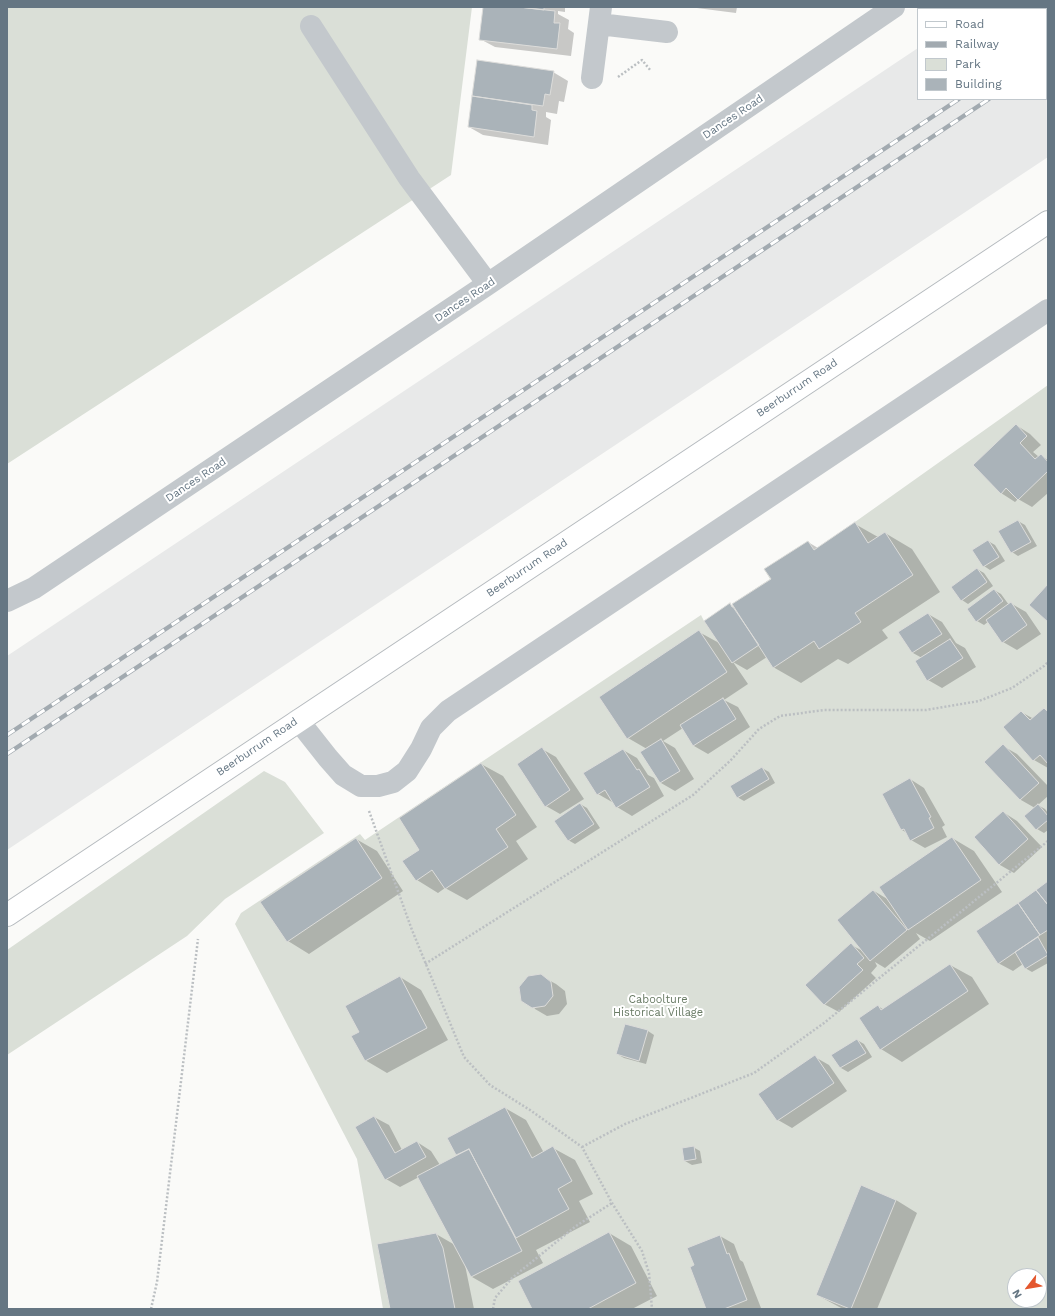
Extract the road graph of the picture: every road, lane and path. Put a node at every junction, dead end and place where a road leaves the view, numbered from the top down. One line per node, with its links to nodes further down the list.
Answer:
1 (894, 7): 8 (street, Dances Road)
2 (600, 16): 4 (street); 5 (street)
3 (311, 26): 8 (street)
4 (667, 32)
5 (593, 71): 6 (path)
6 (651, 71)
7 (1048, 222): 14 (main road, Beerburrum Road)
8 (488, 284): 10 (street, Dances Road)
9 (1048, 310): 15 (street)
10 (34, 588): 11 (street, Dances Road); 12 (street, Dances Road)
11 (7, 601)
12 (7, 613)
13 (1048, 662): 19 (path)
14 (298, 720): 15 (street); 17 (main road, Beerburrum Road)
15 (361, 786): 19 (path)
16 (1048, 841): 20 (path)
17 (7, 915)
18 (198, 939): 22 (path)
19 (425, 964): 20 (path)
20 (582, 1147): 21 (path)
21 (612, 1202): 23 (path); 24 (path)
22 (151, 1309)
23 (493, 1309)
24 (652, 1309)

